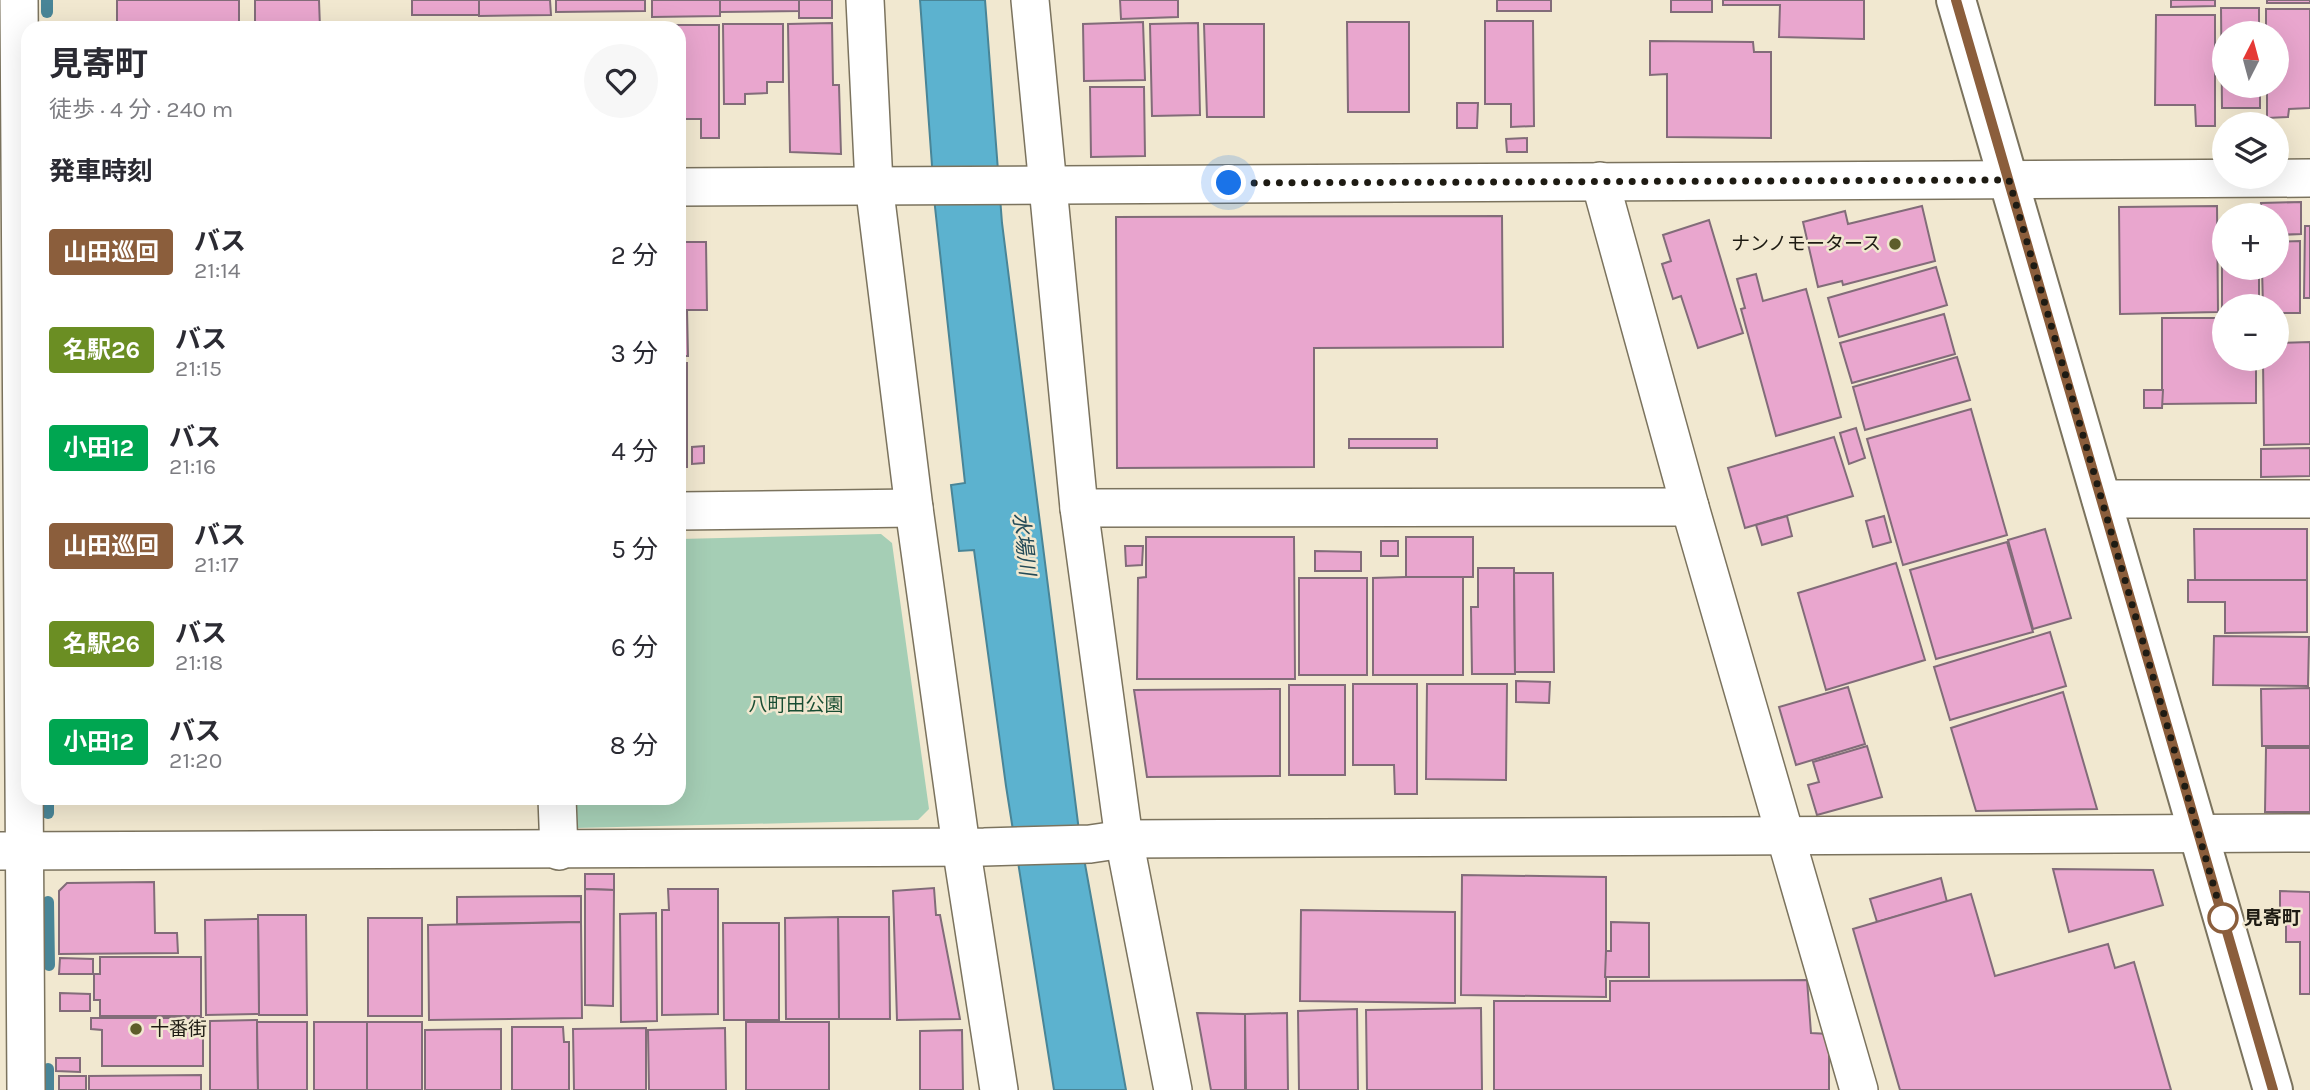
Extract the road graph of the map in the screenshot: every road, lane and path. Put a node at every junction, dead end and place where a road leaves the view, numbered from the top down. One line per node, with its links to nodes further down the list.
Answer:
1 (19, 0): 11 (street)
2 (865, 0): 9 (street)
3 (1030, 0): 8 (street)
4 (1956, 0): 6 (street)
5 (2310, 178): 6 (street)
6 (2009, 180): 7 (street); 12 (street)
7 (1600, 181): 8 (street); 14 (street)
8 (1048, 183): 9 (street); 16 (street)
9 (874, 184): 10 (street); 15 (street)
10 (686, 187)
11 (16, 194): 18 (street)
12 (2101, 499): 13 (street); 20 (street)
13 (2310, 499)
14 (1689, 507): 16 (street); 22 (street)
15 (915, 508): 17 (street); 24 (street)
16 (1079, 508): 23 (street)
17 (686, 511)
18 (17, 520): 25 (street)
19 (557, 805): 26 (street)
20 (2199, 833): 21 (street); 22 (street); 31 (street)
21 (2310, 833)
22 (1784, 836): 23 (street); 30 (street)
23 (1107, 842): 24 (street); 29 (street)
24 (973, 847): 26 (street); 28 (street)
25 (12, 851): 26 (street); 27 (street)
26 (559, 851)
27 (26, 1090)
28 (999, 1090)
29 (1174, 1090)
30 (1859, 1090)
31 (2273, 1090)

